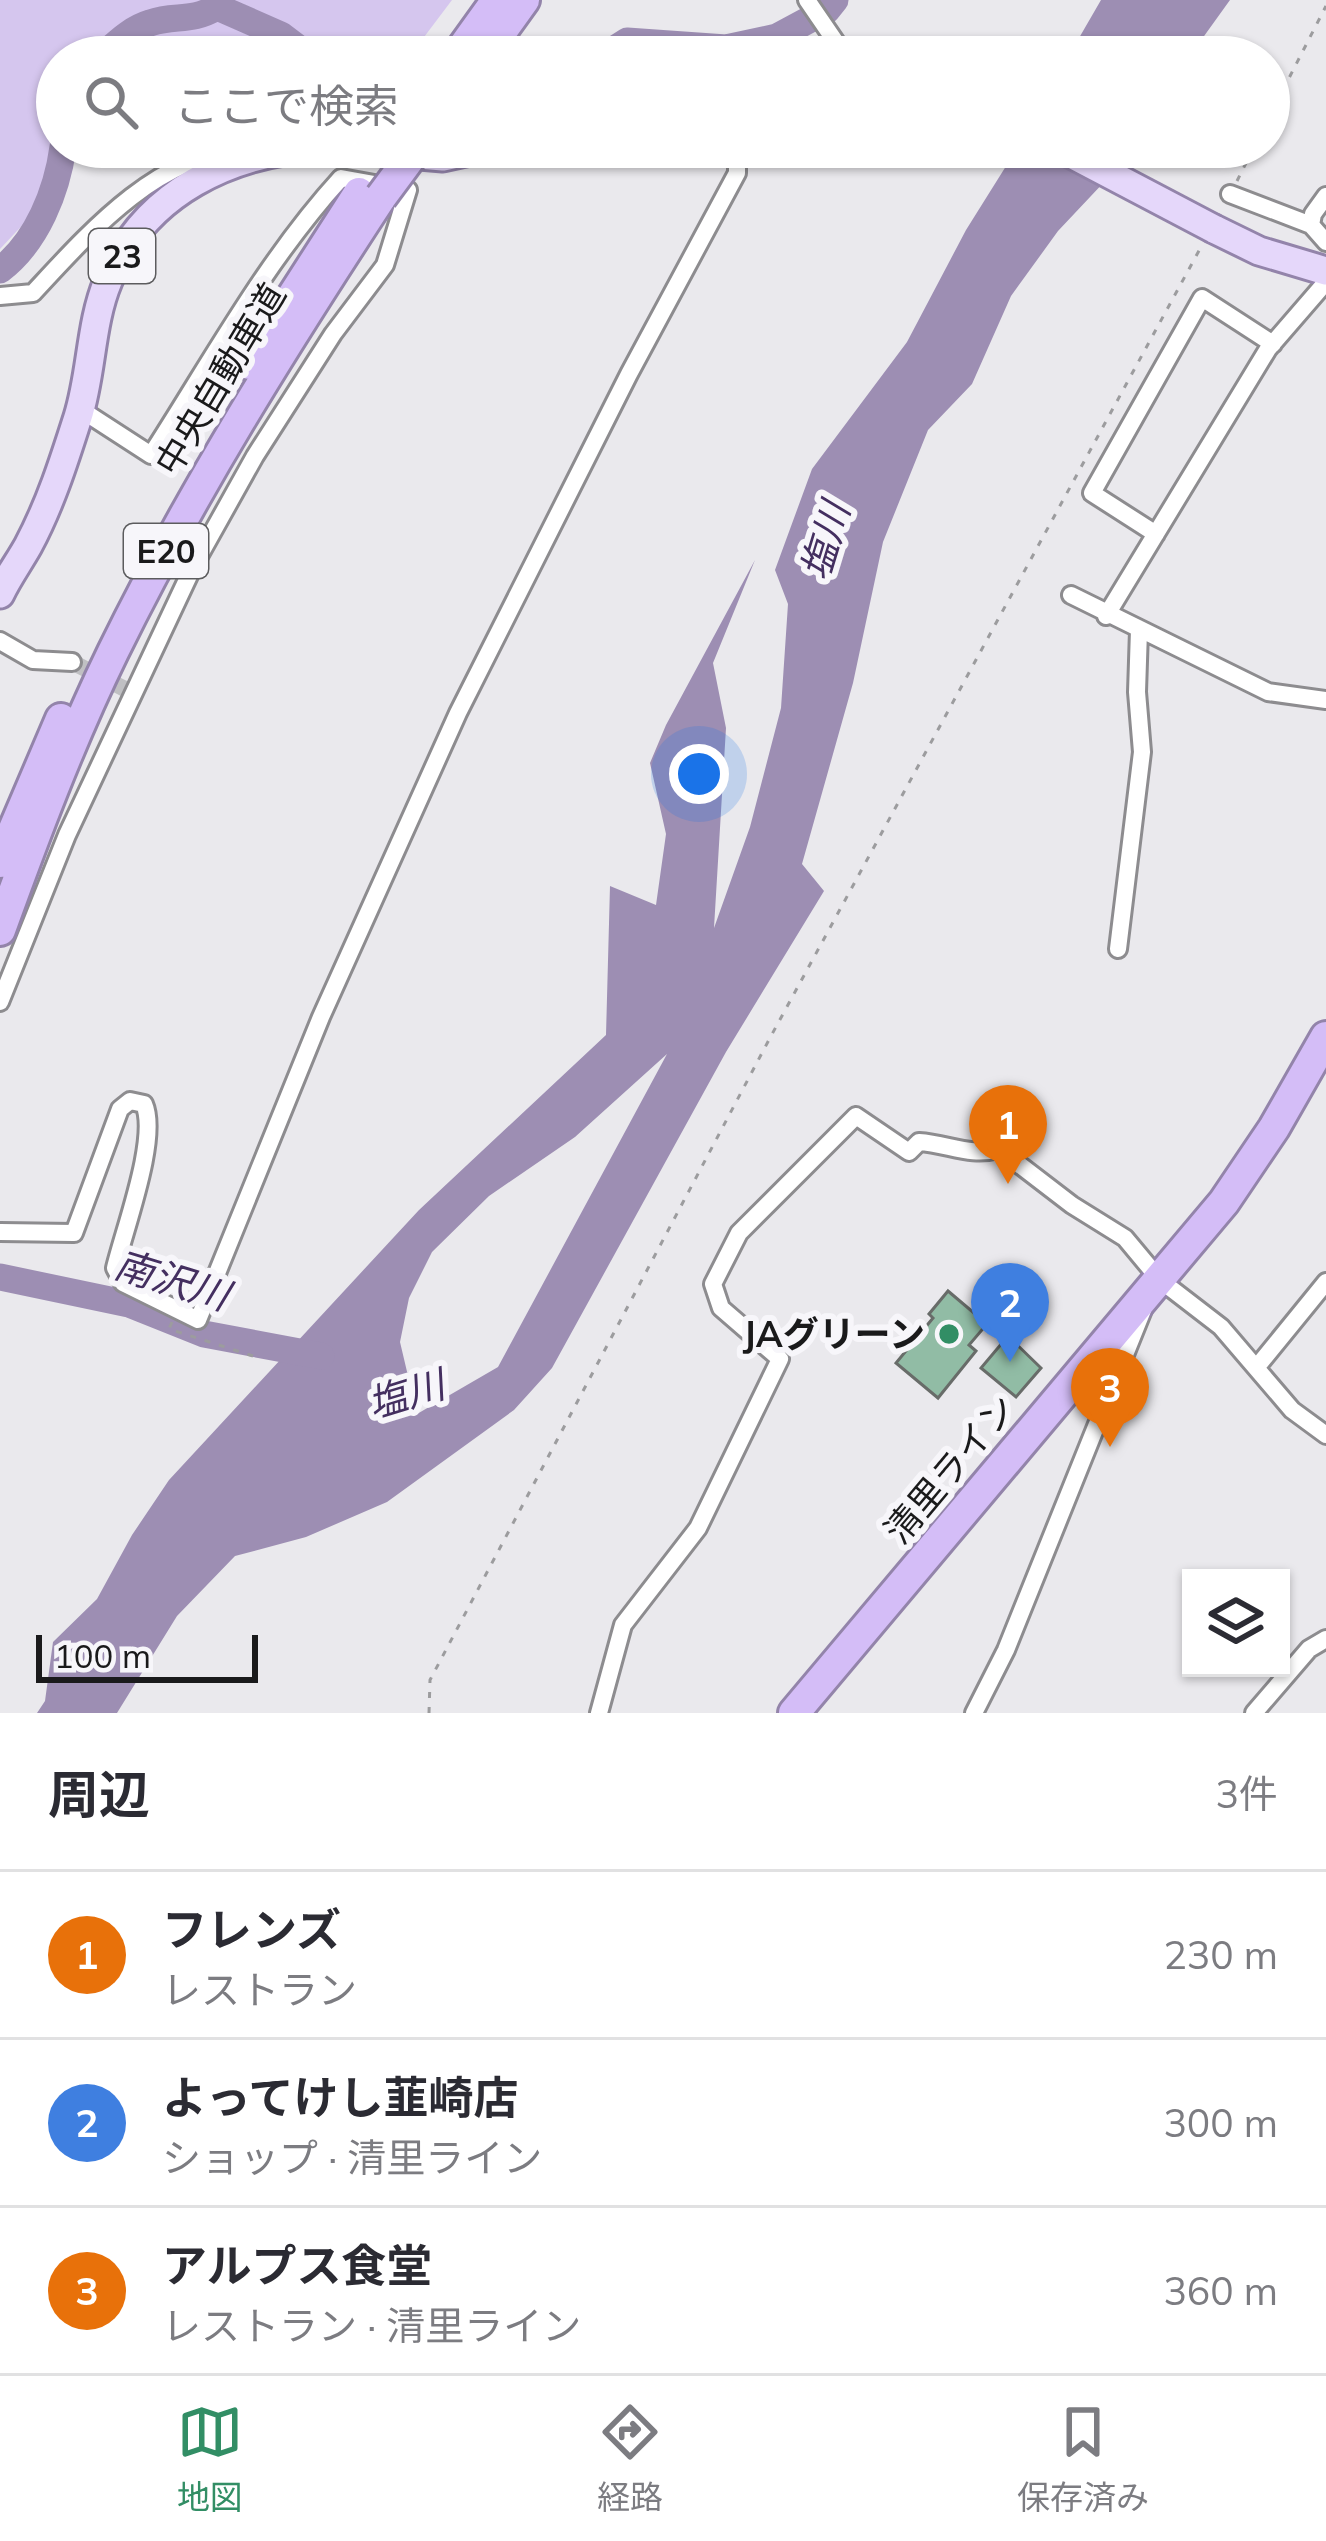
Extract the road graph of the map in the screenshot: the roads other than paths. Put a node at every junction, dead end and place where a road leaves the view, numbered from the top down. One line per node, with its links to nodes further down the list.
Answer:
1 (496, 0): 4 (highway)
2 (524, 0): 5 (highway)
3 (807, 0): 6 (street)
4 (471, 36)
5 (498, 36)
6 (832, 36)
7 (183, 168): 20 (street)
8 (224, 168): 22 (main road, 23)
9 (382, 168): 14 (highway, 中央自動車道 / E20)
10 (397, 168): 14 (highway, 中央自動車道 / E20, bridge)
11 (737, 168): 36 (street)
12 (1096, 168): 18 (main road, bridge)
13 (1230, 194): 16 (street)
14 (370, 195): 31 (highway, 中央自動車道 / E20); 32 (highway, 中央自動車道 / E20)
15 (1326, 196): 16 (street)
16 (1311, 225): 17 (street)
17 (1326, 242)
18 (1326, 271)
19 (1326, 282): 21 (street)
20 (0, 296)
21 (1273, 344): 23 (street); 23 (street)
22 (80, 409): 24 (main road, 23); 34 (street)
23 (1156, 534): 26 (street)
24 (3, 583)
25 (1071, 595): 26 (street)
26 (1106, 616): 27 (street)
27 (1139, 631): 30 (street); 33 (street)
28 (0, 641): 29 (street)
29 (72, 662)
30 (1326, 700)
31 (0, 862)
32 (0, 930)
33 (1118, 949)
34 (0, 1002)
35 (1326, 1037): 38 (highway, 清里ライン)
36 (0, 1232)
37 (1326, 1282): 39 (street)
38 (1155, 1287): 39 (street); 42 (street); 43 (highway, 清里ライン); 44 (street)
39 (1256, 1368): 40 (street)
40 (1326, 1435)
41 (1326, 1639): 45 (street)
42 (599, 1713)
43 (794, 1713)
44 (974, 1713)
45 (1254, 1713)

